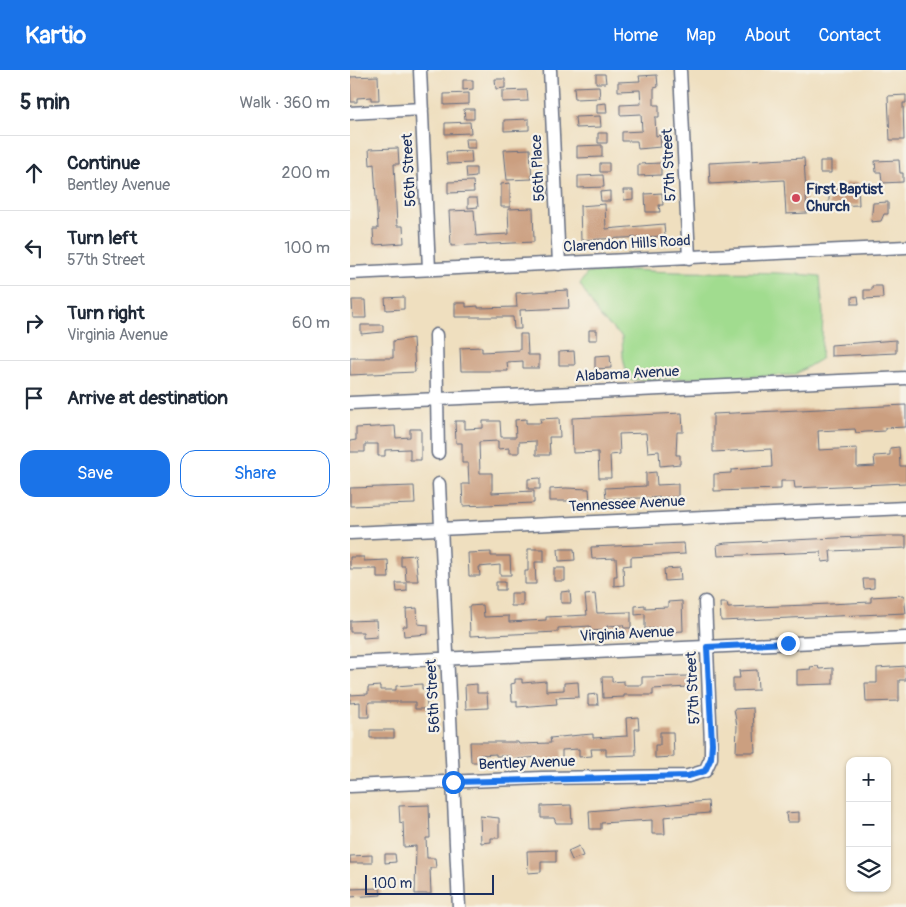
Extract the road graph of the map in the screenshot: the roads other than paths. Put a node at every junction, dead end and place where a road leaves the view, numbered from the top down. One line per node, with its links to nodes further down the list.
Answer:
1 (420, 70): 4 (street, 56th Street)
2 (550, 70): 8 (street, 56th Place)
3 (680, 70): 7 (street, 57th Street)
4 (422, 109): 5 (street); 9 (street, 56th Street)
5 (350, 113)
6 (906, 247): 7 (street, Clarendon Hills Road)
7 (689, 258): 8 (street, Clarendon Hills Road)
8 (559, 264): 9 (street, Clarendon Hills Road)
9 (430, 269): 10 (street, Clarendon Hills Road)
10 (350, 273)
11 (436, 335): 13 (street)
12 (906, 378): 13 (street, Alabama Avenue)
13 (436, 399): 14 (street, Alabama Avenue); 15 (street)
14 (350, 403)
15 (438, 453)
16 (439, 484): 18 (street, 56th Street)
17 (906, 508): 18 (street, Tennessee Avenue)
18 (442, 529): 19 (street, Tennessee Avenue); 23 (street, 56th Street)
19 (350, 533)
20 (705, 602): 22 (street, 57th Street)
21 (906, 638): 22 (street, Virginia Avenue)
22 (707, 647): 23 (street, Virginia Avenue); 25 (street, 57th Street)
23 (448, 659): 24 (street, Virginia Avenue); 26 (street, 56th Street)
24 (350, 663)
25 (705, 771): 26 (street, Bentley Avenue)
26 (453, 782): 27 (street, Bentley Avenue); 28 (street, 56th Street)
27 (350, 786)
28 (459, 907)

